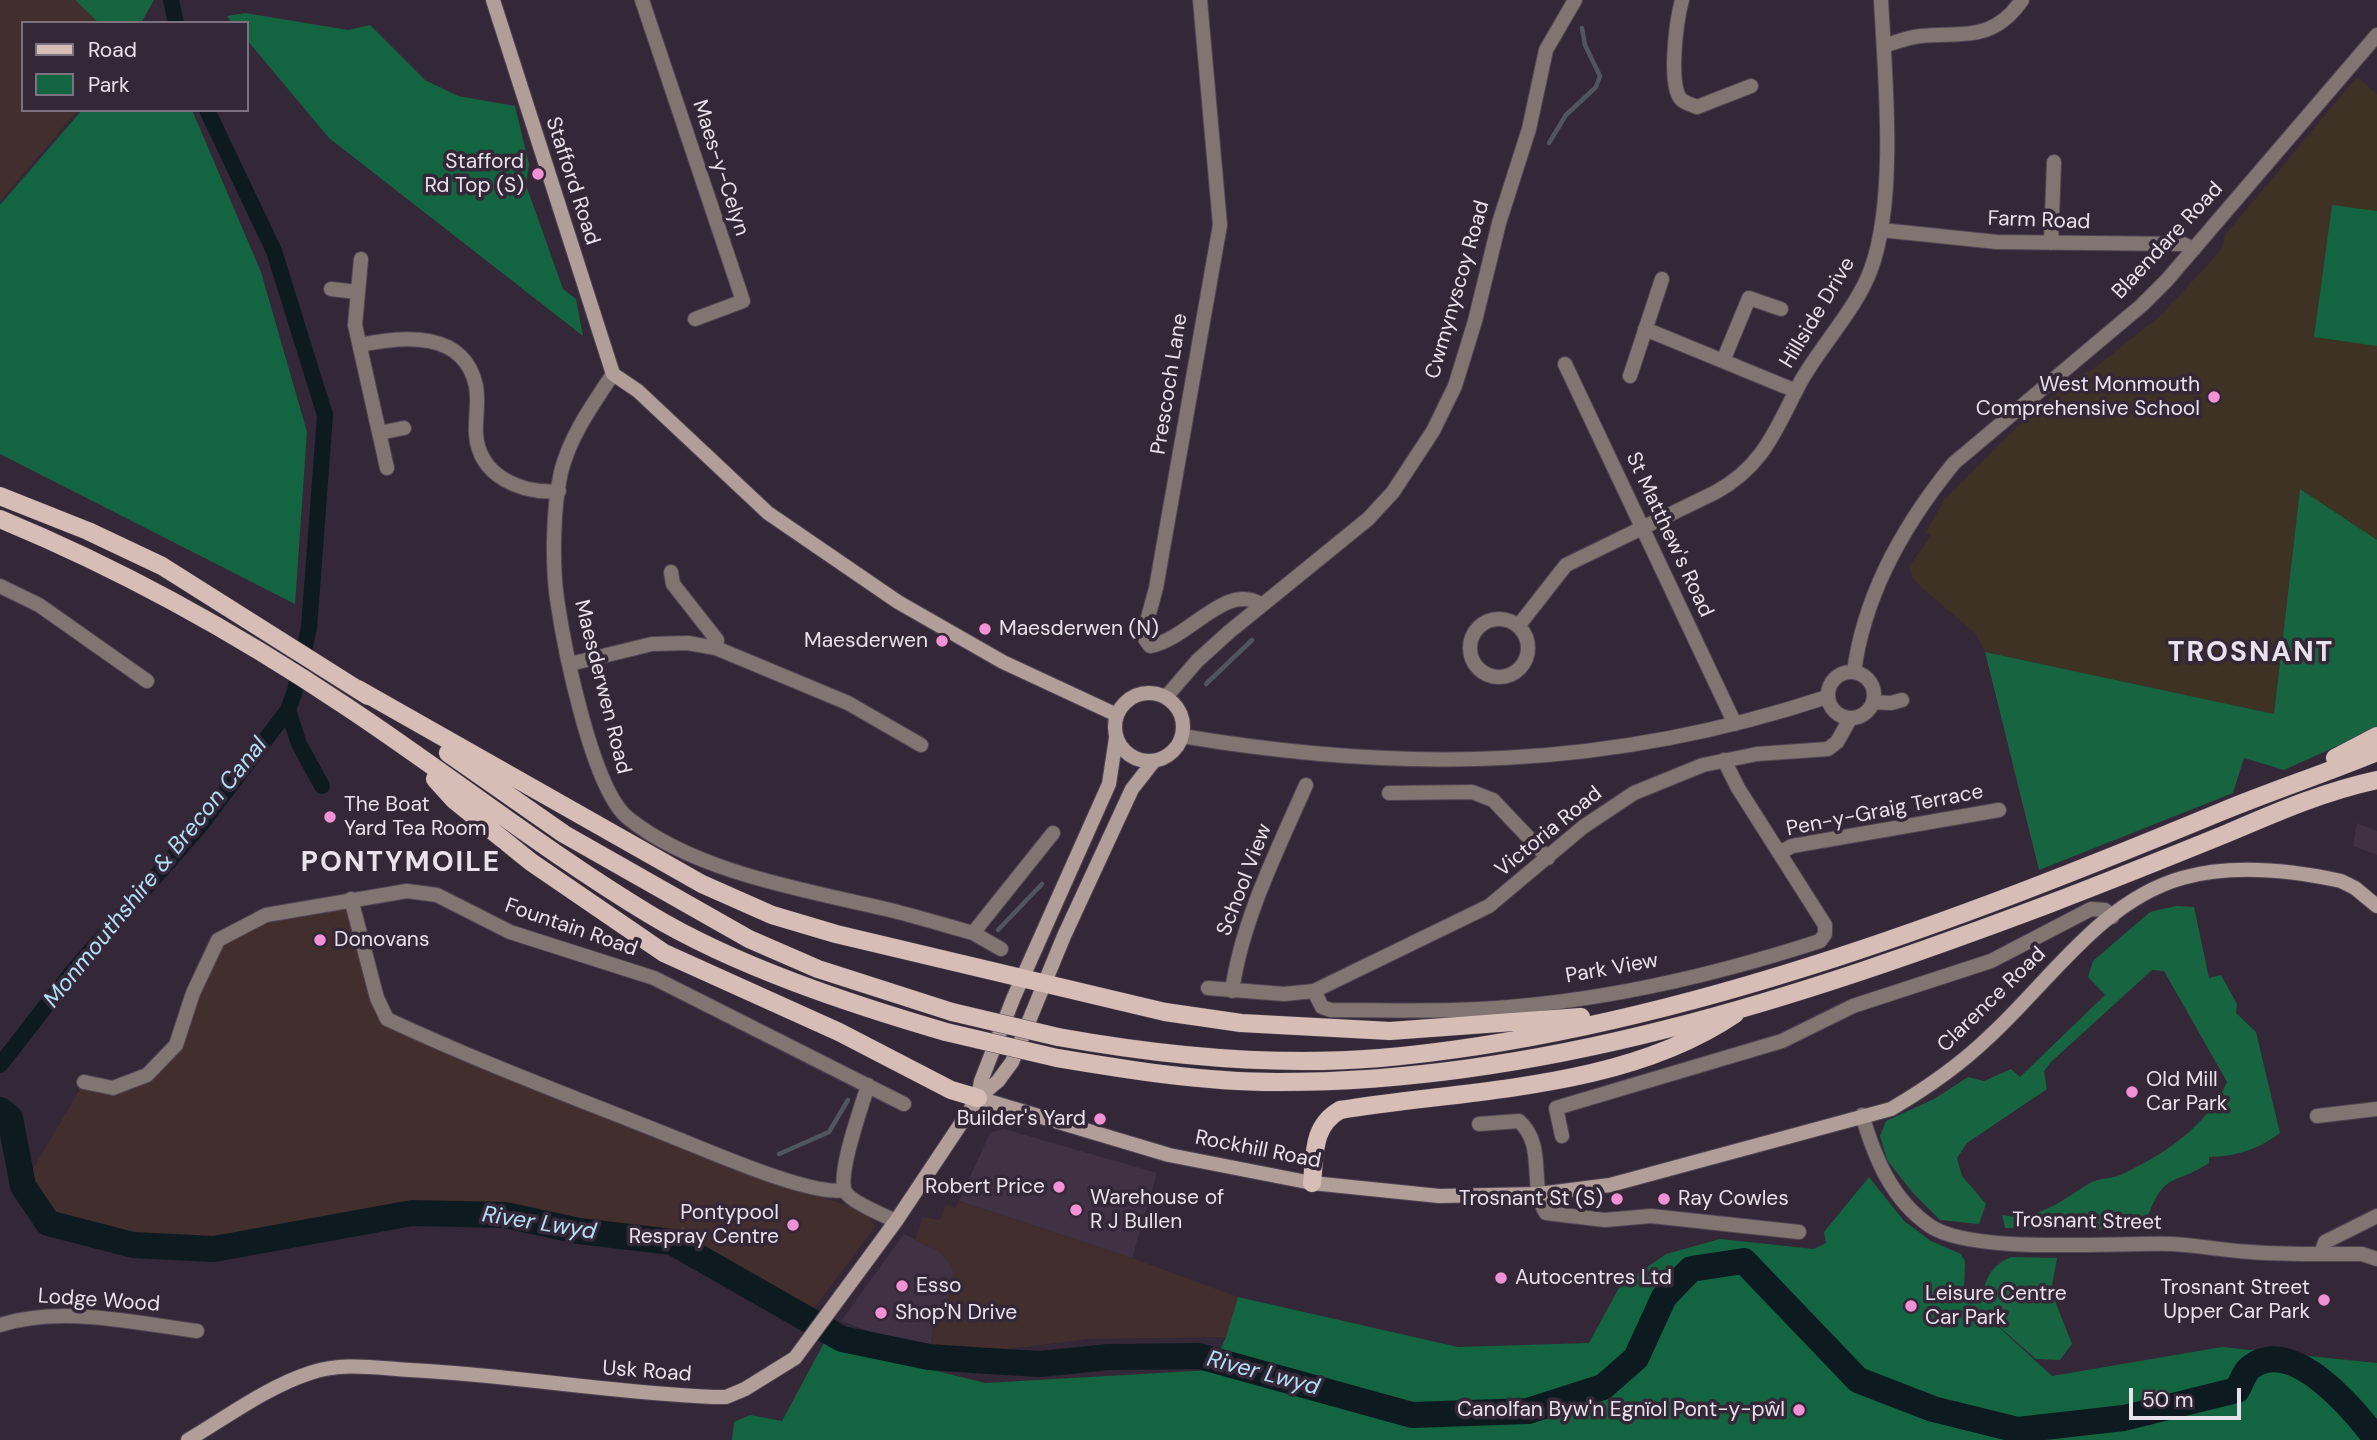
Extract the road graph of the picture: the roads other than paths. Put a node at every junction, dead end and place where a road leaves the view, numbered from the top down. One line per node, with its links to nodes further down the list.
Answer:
1 (493, 0): 25 (street, Stafford Road)
2 (642, 0): 20 (street, Maes-y-Celyn)
3 (1200, 0): 37 (street, Prescoch Lane)
4 (1575, 0): 37 (street, Cwmynyscoy Road)
5 (1682, 0): 10 (street)
6 (1881, 0): 9 (street, Hillside Drive)
7 (2022, 0): 9 (street)
8 (2377, 35): 14 (street, Blaendare Road)
9 (1884, 46): 12 (street, Hillside Drive)
10 (1751, 86)
11 (2054, 162): 13 (street)
12 (1881, 230): 13 (street, Farm Road); 27 (street, Hillside Drive)
13 (2051, 243): 14 (street, Farm Road)
14 (2194, 249): 41 (street, Blaendare Road)
15 (361, 259): 18 (street)
16 (1662, 279): 21 (street)
17 (331, 289): 18 (street)
18 (357, 292): 22 (street)
19 (1781, 309): 23 (street)
20 (695, 319)
21 (1645, 329): 23 (street); 26 (street)
22 (360, 345): 29 (street); 31 (street)
23 (1723, 361): 27 (street)
24 (1565, 364): 34 (street, St Matthew's Road)
25 (613, 374): 31 (street, Maesderwen Road); 48 (street)
26 (1630, 376)
27 (1796, 391): 34 (street, Hillside Drive)
28 (404, 429): 29 (street)
29 (379, 433): 30 (street)
30 (387, 468)
31 (559, 491): 40 (street, Maesderwen Road)
32 (0, 496): 43 (main road)
33 (0, 519): 56 (main road)
34 (1643, 528): 38 (street, Hillside Drive); 50 (street, St Matthew's Road)
35 (671, 572): 39 (street)
36 (0, 586): 42 (street)
37 (1260, 604): 44 (street, Cwmynyscoy Road)
38 (1519, 625): 38 (street)
39 (716, 648): 40 (street); 54 (street)
40 (570, 664): 72 (street, Maesderwen Road)
41 (1854, 672): 45 (street); 47 (street)
42 (147, 681)
43 (358, 689): 74 (main road); 80 (main road, bridge)
44 (1166, 697): 48 (street); 51 (street)
45 (1827, 697): 49 (street); 50 (street)
46 (1902, 700): 47 (street)
47 (1873, 702): 49 (street)
48 (1117, 715): 53 (street)
49 (1850, 719): 58 (street, Victoria Road)
50 (1735, 724): 51 (street)
51 (1182, 736): 57 (street)
52 (2377, 736): 60 (main road)
53 (1116, 738): 57 (street); 74 (street)
54 (921, 745)
55 (2377, 751): 60 (main road)
56 (411, 753): 79 (main road, bridge); 83 (main road)
57 (1154, 761): 75 (street)
58 (1724, 761): 67 (street, Park View); 68 (street, Victoria Road)
59 (2377, 768): 64 (main road)
60 (2306, 778): 80 (main road)
61 (2377, 780): 64 (main road)
62 (1306, 785): 77 (street, School View)
63 (1388, 793): 68 (street)
64 (2318, 796): 79 (main road)
65 (1999, 810): 67 (street, Pen-y-Graig Terrace)
66 (1054, 833): 72 (street)
67 (1779, 853): 78 (street, Park View)
68 (1548, 858): 78 (street, Victoria Road)
69 (351, 900): 81 (street, Fountain Road); 82 (street, Fountain Road); 91 (street)
70 (2377, 906): 71 (street, Clarence Road)
71 (2112, 917): 86 (street, Clarence Road); 89 (street)
72 (973, 933): 73 (street, Maesderwen Road)
73 (1001, 949)
74 (1023, 977): 75 (main road); 83 (street)
75 (1045, 981): 80 (main road); 83 (street)
76 (1208, 988): 77 (street)
77 (1232, 991): 78 (street)
78 (1314, 991)
79 (1746, 1006): 90 (main road)
80 (1651, 1011)
81 (84, 1082)
82 (868, 1085): 84 (street, Fountain Road); 91 (street)
83 (978, 1098): 90 (street, Rockhill Road); 94 (street, Usk Road)
84 (904, 1104)
85 (2377, 1109): 87 (street)
86 (1862, 1115): 92 (street, Clarence Road); 96 (street, Trosnant Street)
87 (2317, 1116)
88 (1479, 1124): 92 (street)
89 (1562, 1136)
90 (1312, 1183): 92 (street, Rockhill Road)
91 (844, 1190): 94 (street)
92 (1539, 1194): 95 (street)
93 (2377, 1216): 96 (street)
94 (896, 1221): 100 (street, Usk Road)
95 (1799, 1232)
96 (2321, 1254): 97 (street, Trosnant Street)
97 (2377, 1259)
98 (0, 1325): 99 (street, Lodge Wood)
99 (197, 1331)
100 (188, 1440)

